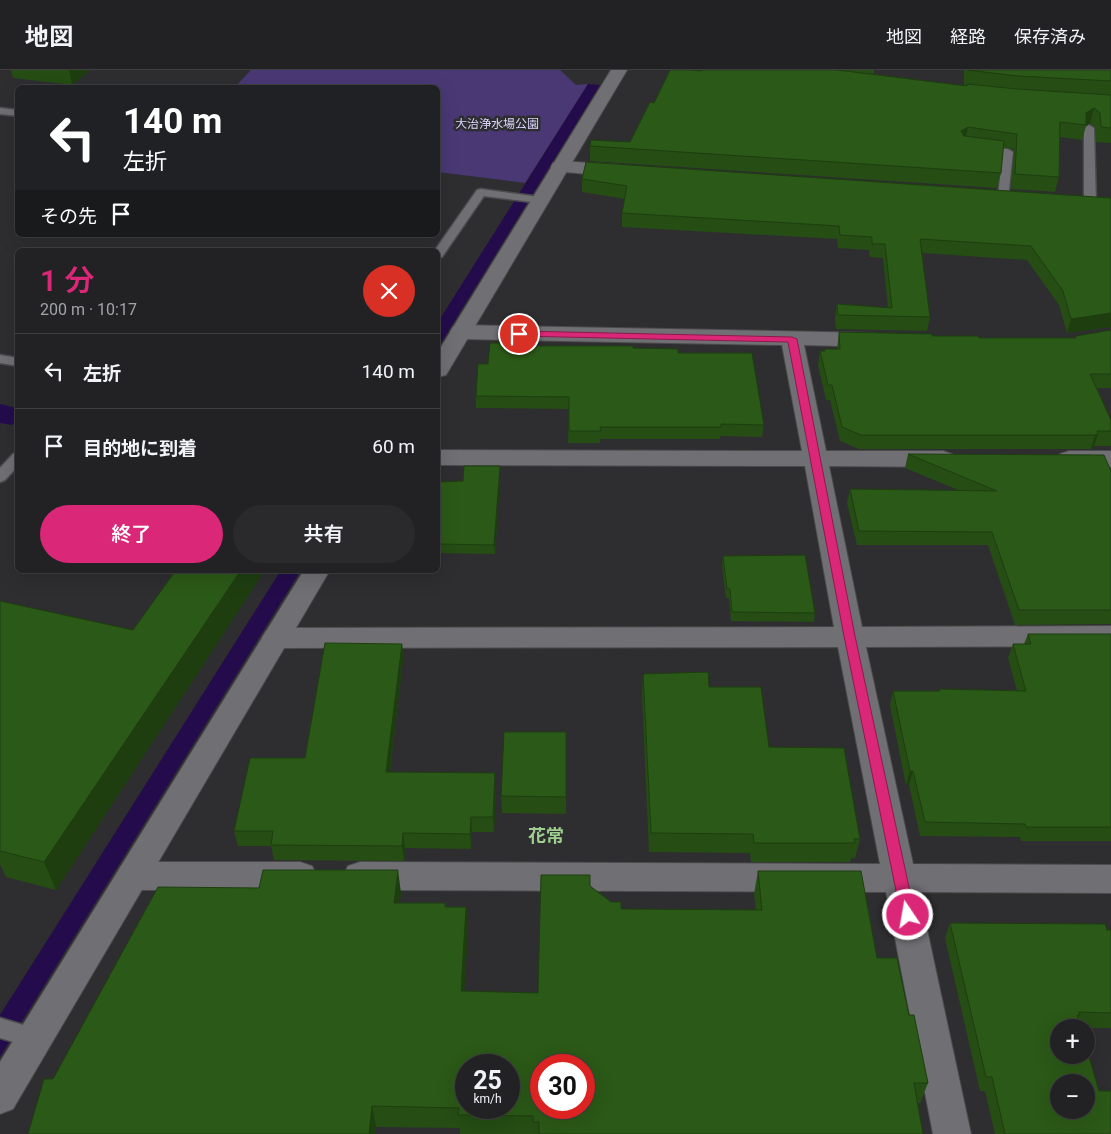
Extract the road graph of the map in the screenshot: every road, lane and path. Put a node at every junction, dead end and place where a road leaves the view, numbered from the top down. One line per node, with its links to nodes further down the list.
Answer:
1 (619, 70): 6 (street)
2 (0, 111): 3 (lane)
3 (15, 113)
4 (1089, 128): 13 (lane)
5 (974, 148): 9 (lane)
6 (560, 167): 7 (street); 11 (street)
7 (643, 173)
8 (985, 196): 9 (street)
9 (1004, 197): 10 (street)
10 (1024, 198)
11 (536, 200): 15 (lane); 16 (street)
12 (1071, 202): 13 (street)
13 (1090, 203): 14 (street)
14 (1111, 204)
15 (440, 251)
16 (460, 332): 17 (street); 21 (street)
17 (792, 339): 18 (street); 23 (street)
18 (894, 340)
19 (0, 359): 20 (lane)
20 (15, 362)
21 (440, 367)
22 (440, 458): 23 (street)
23 (815, 458): 24 (street); 30 (street)
24 (963, 459)
25 (1042, 459): 26 (street)
26 (1111, 459)
27 (15, 460): 28 (lane)
28 (0, 477)
29 (315, 573): 32 (street)
30 (850, 636): 31 (street); 32 (street); 34 (street)
31 (1111, 636)
32 (276, 638): 33 (street)
33 (133, 876): 34 (street); 36 (street)
34 (900, 878): 35 (street); 38 (street)
35 (1111, 879)
36 (18, 1033): 37 (street)
37 (0, 1096)
38 (952, 1134)

